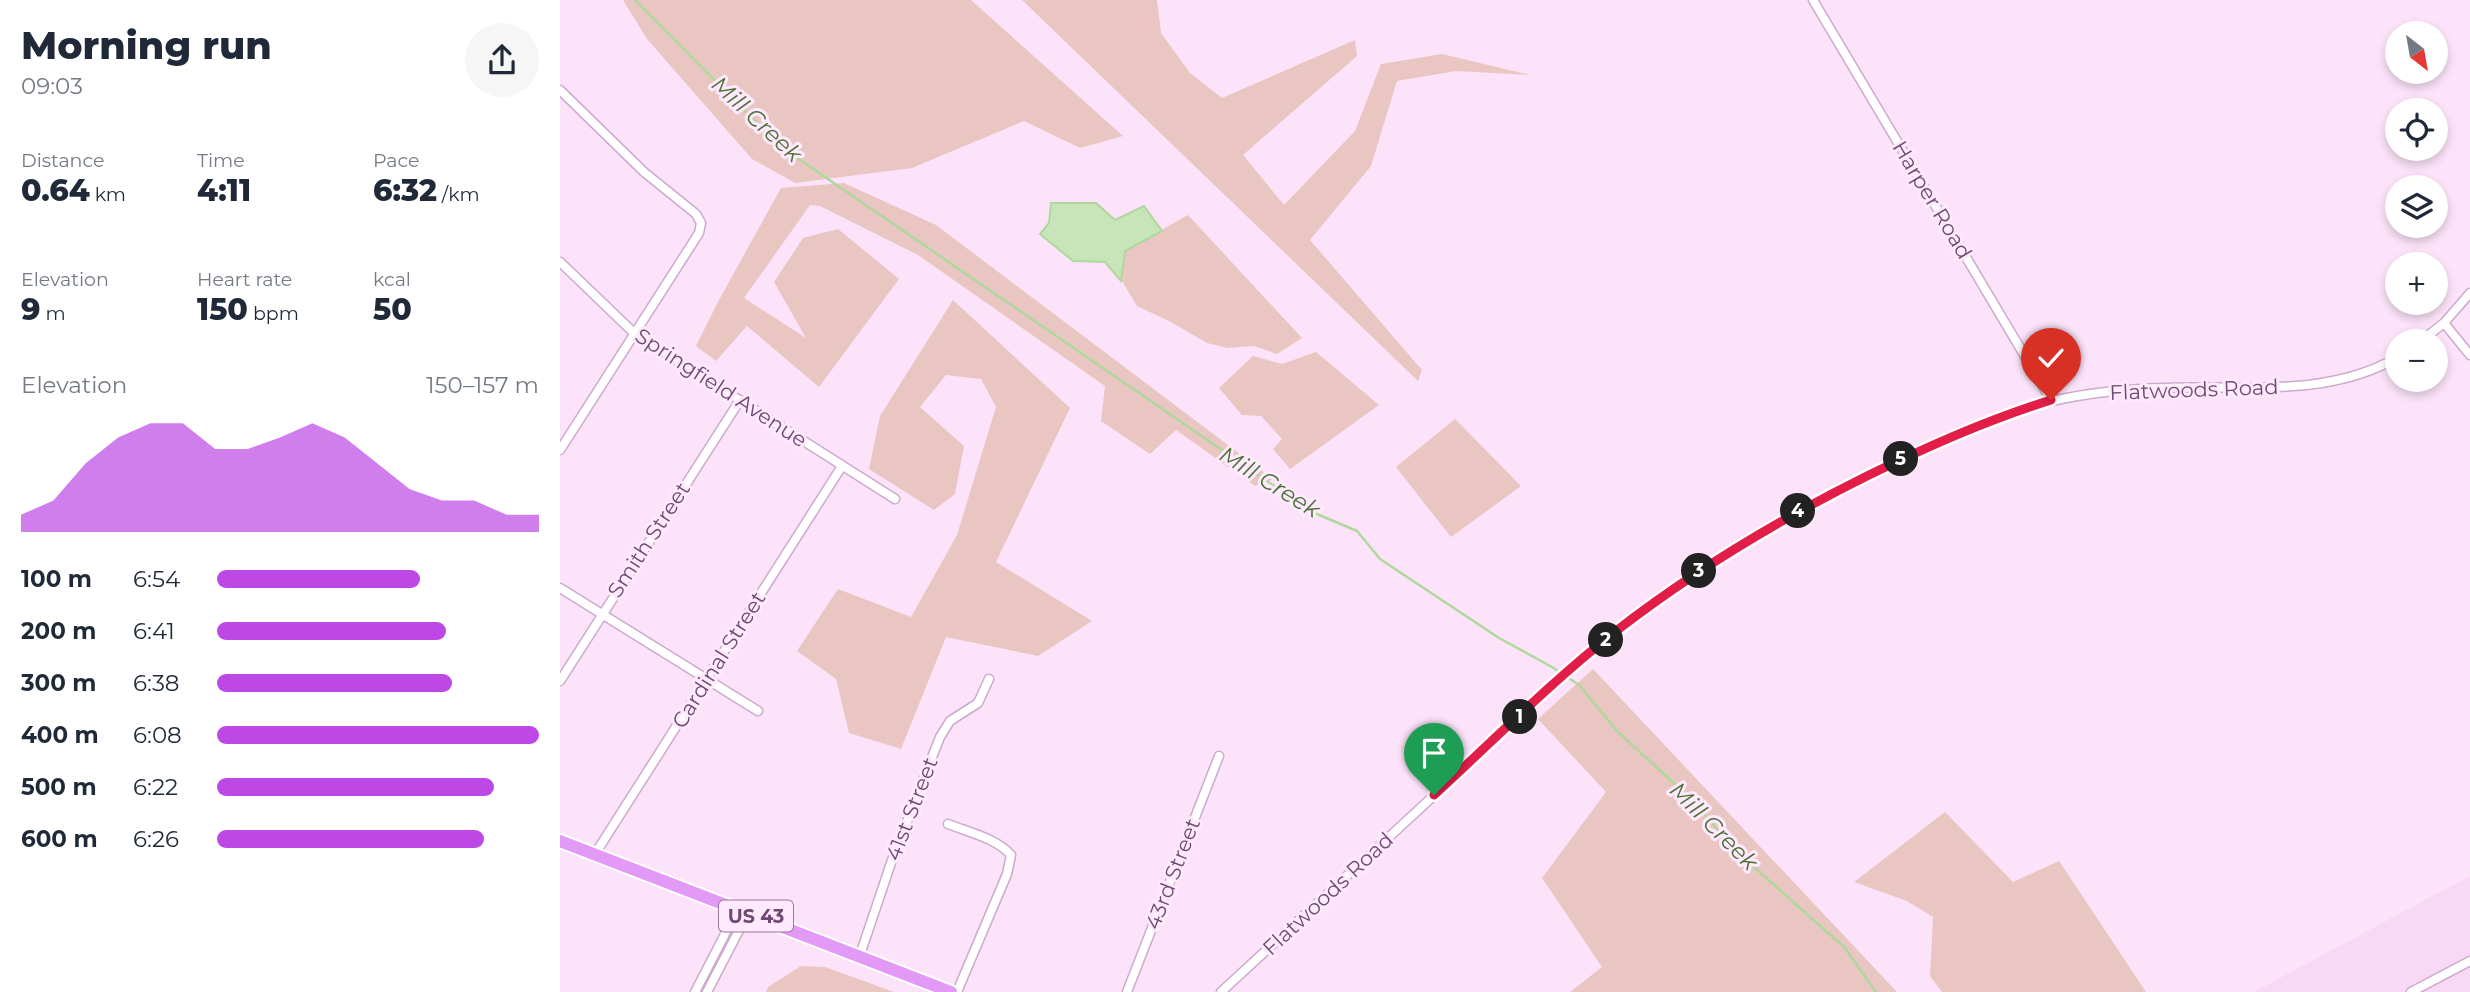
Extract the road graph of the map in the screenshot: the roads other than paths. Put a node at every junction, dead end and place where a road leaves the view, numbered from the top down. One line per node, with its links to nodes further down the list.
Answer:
1 (1813, 0): 11 (street, Harper Road)
2 (560, 90): 7 (street)
3 (560, 262): 7 (street, Springfield Avenue)
4 (2470, 293): 5 (street)
5 (2444, 323): 6 (street); 8 (street)
6 (2436, 329)
7 (634, 333): 10 (street, Springfield Avenue); 12 (street)
8 (2470, 355)
9 (2385, 363): 11 (street, Flatwoods Road)
10 (740, 400): 13 (street, Springfield Avenue); 16 (street, Smith Street)
11 (2051, 400): 35 (street, Flatwoods Road)
12 (560, 450)
13 (842, 466): 14 (street, Springfield Avenue); 18 (street, Cardinal Street)
14 (895, 499)
15 (560, 587): 16 (street)
16 (601, 615): 18 (street); 19 (street, Smith Street)
17 (989, 679): 27 (street, 41st Street)
18 (707, 680): 20 (street); 24 (street, Cardinal Street)
19 (560, 681)
20 (758, 711)
21 (1219, 756): 34 (street, 43rd Street)
22 (948, 824): 33 (street)
23 (560, 841): 24 (highway, US 43)
24 (595, 854): 25 (highway, US 43)
25 (735, 908): 26 (highway, US 43); 30 (street)
26 (748, 913): 27 (highway, US 43); 31 (street)
27 (860, 955): 32 (highway, US 43)
28 (2470, 961): 29 (street)
29 (2422, 989): 36 (street)
30 (695, 992)
31 (707, 992)
32 (951, 992)
33 (957, 992)
34 (1127, 992)
35 (1221, 992)
36 (2411, 992)

